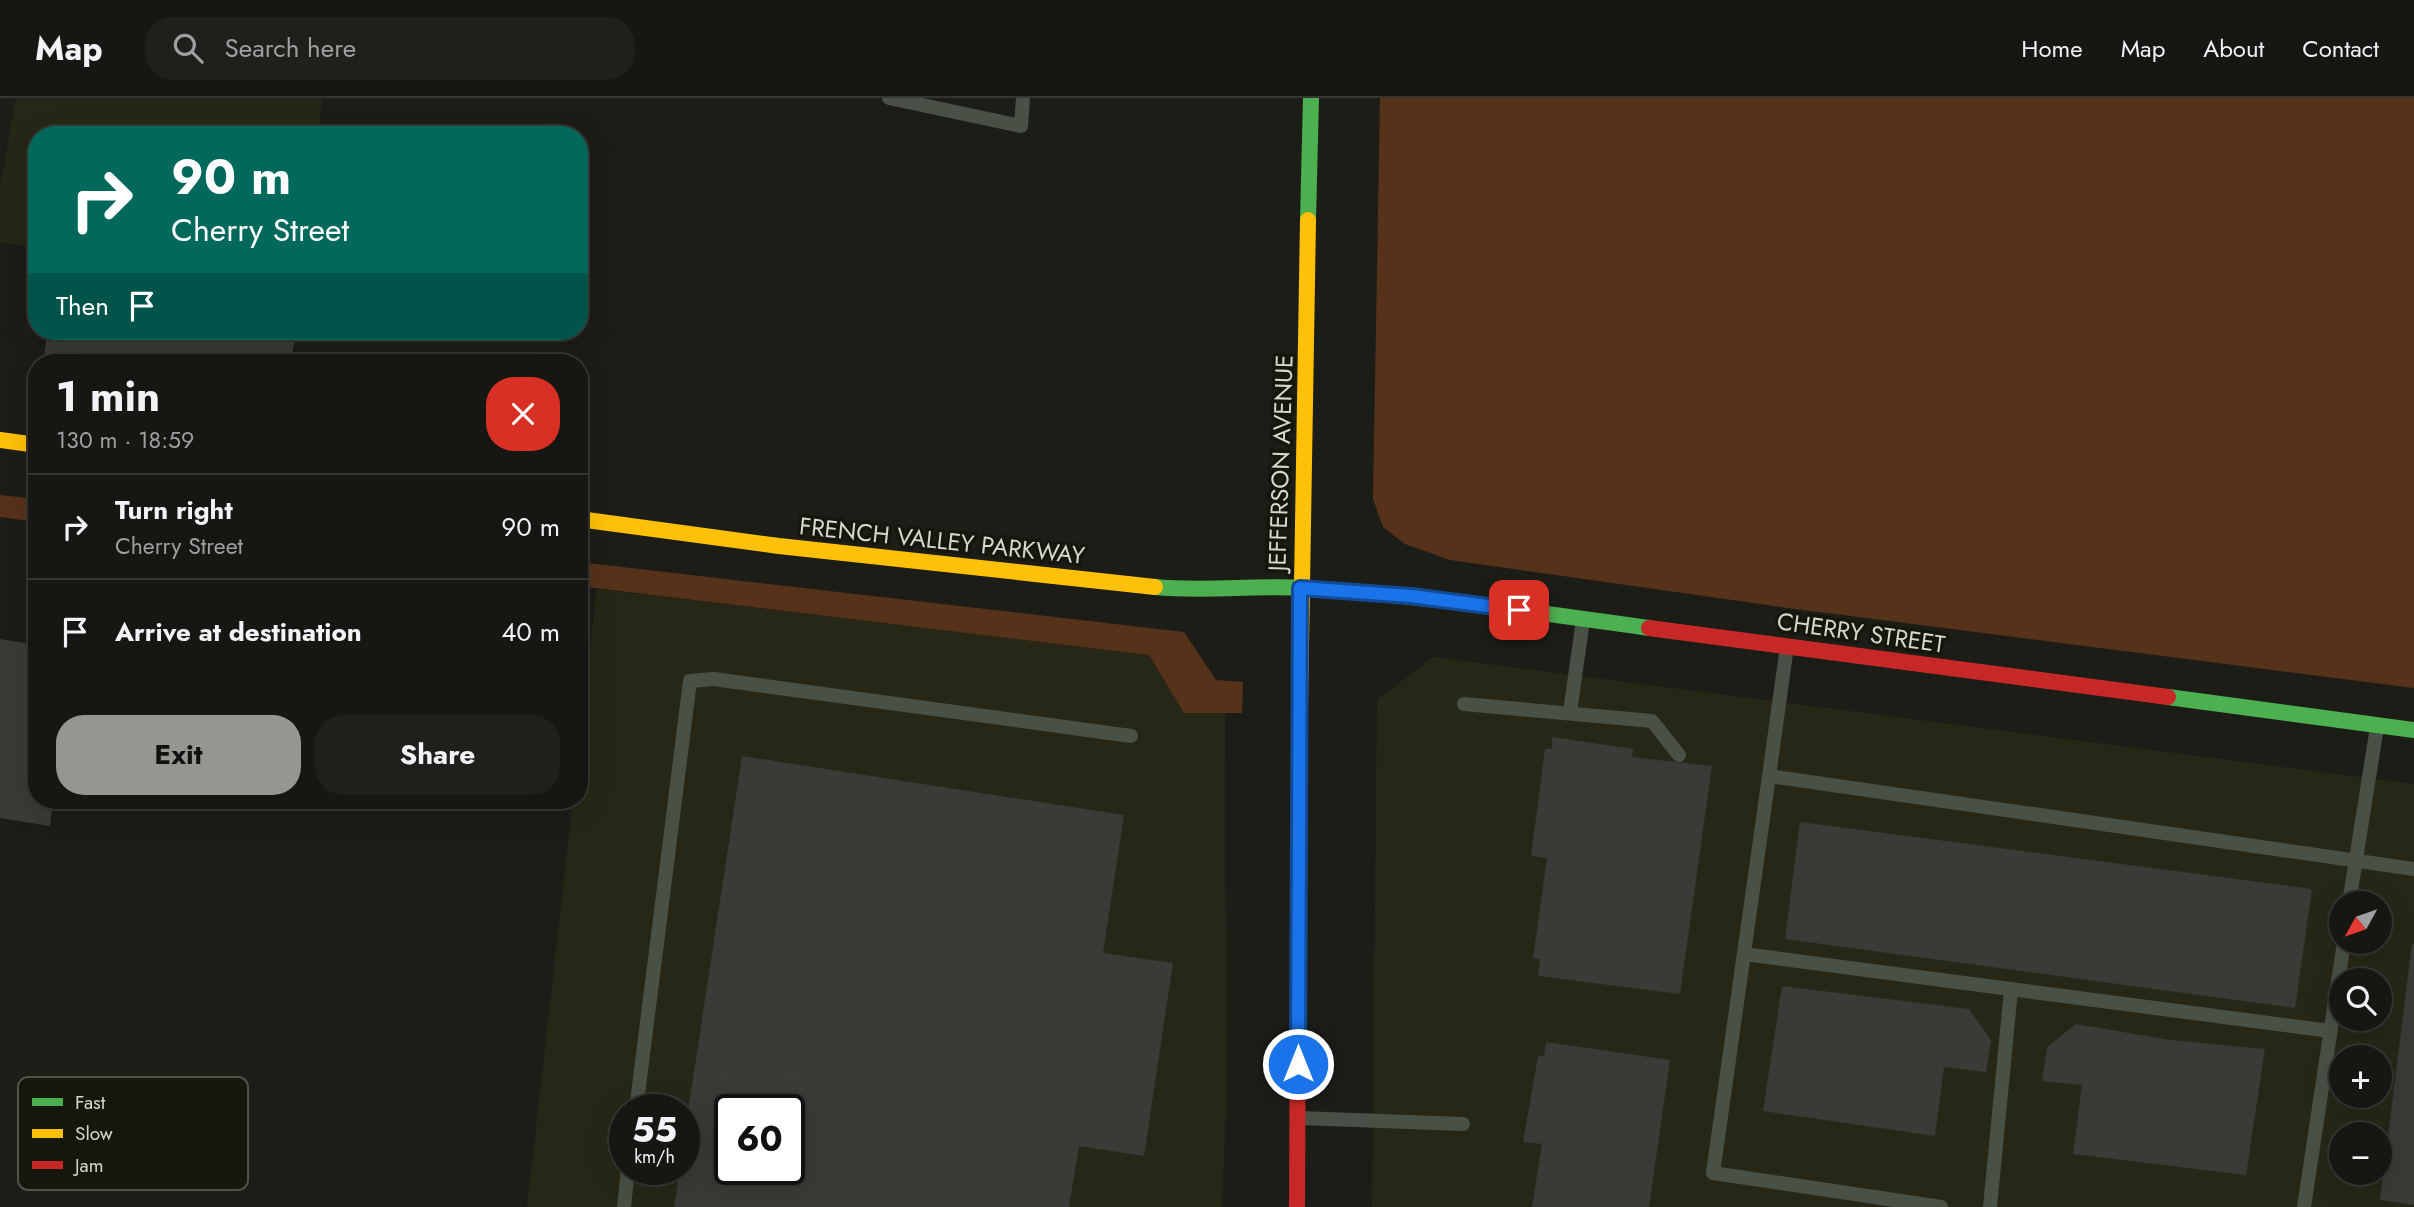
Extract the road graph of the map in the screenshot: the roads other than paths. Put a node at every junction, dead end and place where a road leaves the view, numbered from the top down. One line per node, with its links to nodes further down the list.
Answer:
1 (889, 98): 2 (lane)
2 (1023, 98)
3 (1311, 98): 7 (main road, JEFFERSON AVENUE)
4 (0, 440): 5 (main road)
5 (28, 444)
6 (588, 520): 7 (main road, FRENCH VALLEY PARKWAY)
7 (1300, 588): 8 (main road, CHERRY STREET); 25 (main road, JEFFERSON AVENUE)
8 (1583, 619): 9 (main road, CHERRY STREET); 11 (lane)
9 (1787, 646): 12 (main road, CHERRY STREET); 16 (lane)
10 (1464, 704): 11 (lane)
11 (1570, 712): 15 (lane)
12 (2377, 725): 13 (main road, CHERRY STREET); 17 (lane)
13 (2414, 730)
14 (1132, 736): 24 (lane)
15 (1679, 755)
16 (1769, 776): 17 (lane); 20 (lane)
17 (2356, 860): 18 (lane); 19 (lane)
18 (2414, 869)
19 (2351, 891)
20 (1744, 954): 21 (lane); 30 (lane)
21 (2011, 990): 22 (lane); 31 (lane)
22 (2329, 1031)
23 (2330, 1031): 32 (lane)
24 (638, 1094)
25 (1297, 1118): 26 (lane); 29 (main road, JEFFERSON AVENUE)
26 (1463, 1124)
27 (626, 1185): 28 (lane)
28 (624, 1207)
29 (1297, 1207)
30 (1941, 1207)
31 (1990, 1207)
32 (2304, 1207)

